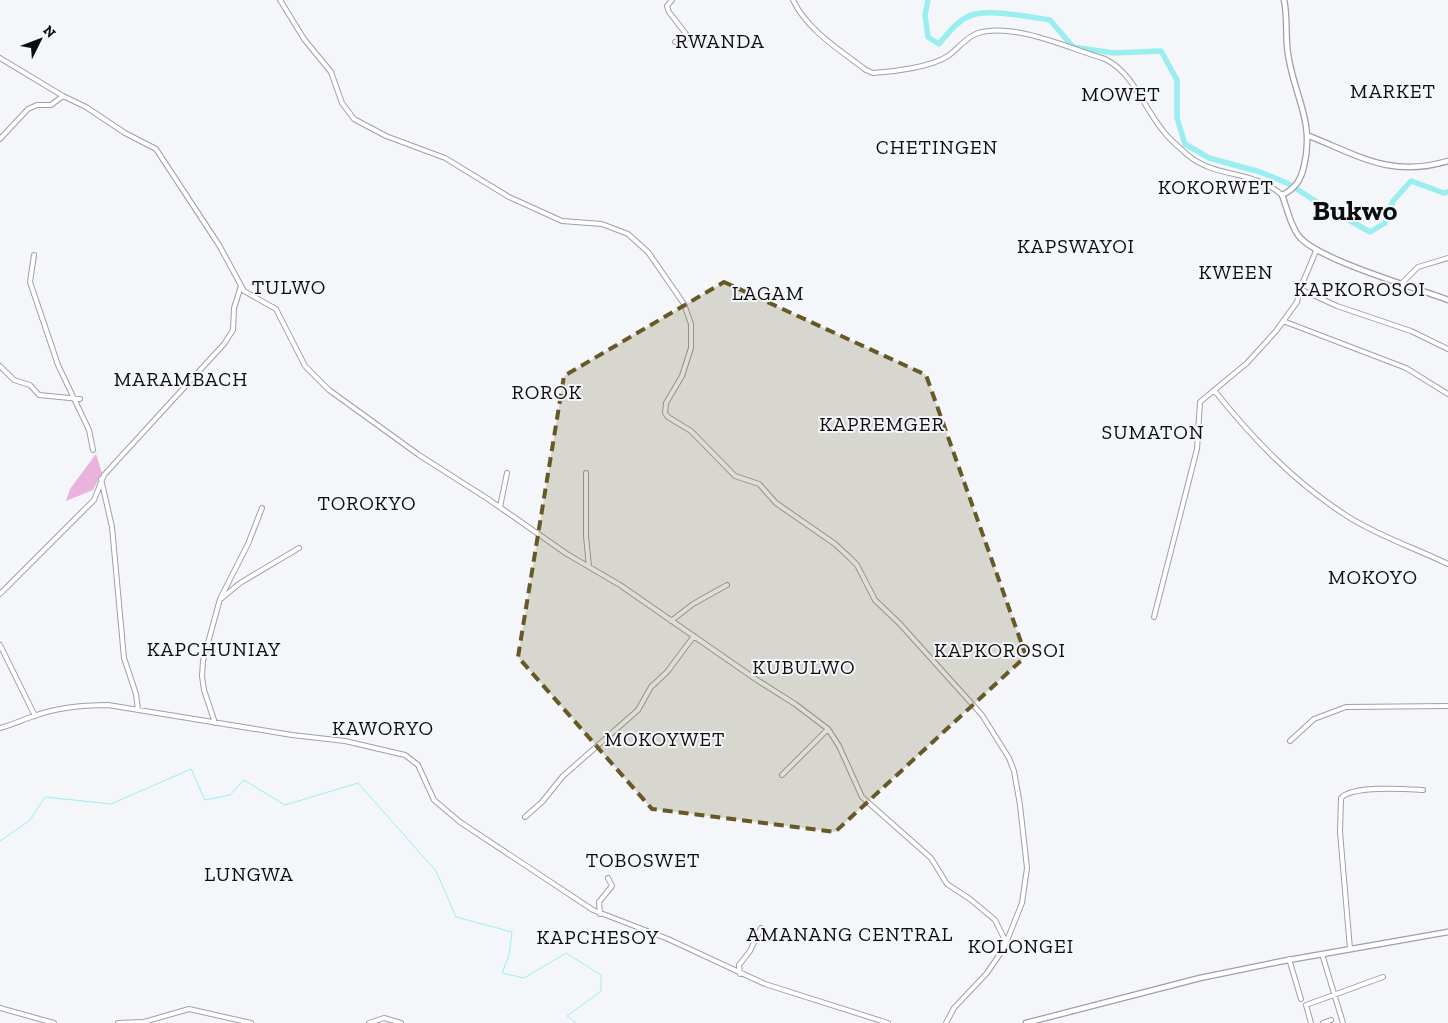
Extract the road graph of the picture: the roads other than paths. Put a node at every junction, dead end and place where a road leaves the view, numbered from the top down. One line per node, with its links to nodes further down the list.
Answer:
1 (280, 0): 56 (street)
2 (672, 0): 5 (street)
3 (793, 0): 11 (street)
4 (1284, 0): 8 (main road)
5 (675, 42)
6 (0, 58): 7 (street)
7 (63, 96): 9 (street); 16 (street)
8 (1309, 136): 10 (main road); 11 (main road)
9 (0, 139)
10 (1448, 161)
11 (1282, 195): 12 (main road)
12 (1316, 251): 15 (main road); 17 (street)
13 (34, 255): 24 (street)
14 (1448, 258): 15 (street)
15 (1400, 285): 18 (main road)
16 (241, 286): 29 (street); 30 (street)
17 (1300, 289): 19 (street); 20 (street)
18 (1448, 300)
19 (1283, 321): 22 (street); 23 (street)
20 (1448, 349)
21 (0, 366): 24 (street)
22 (1214, 390): 33 (street); 38 (street)
23 (1448, 394)
24 (74, 397): 25 (street); 26 (street)
25 (80, 398)
26 (93, 450)
27 (507, 473): 30 (street)
28 (586, 473): 34 (street)
29 (101, 478): 36 (street); 43 (street)
30 (500, 507): 34 (street)
31 (262, 508): 37 (street)
32 (299, 548): 37 (street)
33 (1448, 564)
34 (589, 567): 39 (street)
35 (727, 585): 39 (street)
36 (0, 594)
37 (220, 599): 45 (street)
38 (1154, 617)
39 (671, 621): 40 (street)
40 (694, 636): 47 (street); 51 (street)
41 (0, 645): 44 (street)
42 (1448, 706): 48 (street)
43 (138, 710): 44 (street); 45 (street)
44 (34, 716): 46 (street)
45 (215, 723): 53 (street)
46 (0, 728)
47 (828, 729): 49 (street); 56 (street)
48 (1290, 740)
49 (782, 776)
50 (1423, 790): 57 (street)
51 (525, 817)
52 (608, 878): 53 (street)
53 (600, 914): 60 (street)
54 (762, 928): 60 (street)
55 (1448, 932): 57 (main road)
56 (1004, 948): 72 (street)
57 (1350, 949): 58 (main road)
58 (1322, 954): 59 (main road); 62 (street)
59 (1289, 960): 63 (street); 73 (main road)
60 (740, 974): 71 (street)
61 (1383, 977): 62 (street)
62 (1334, 995): 74 (street); 76 (street)
63 (1301, 999)
64 (0, 1008): 66 (street)
65 (1331, 1020): 75 (street)
66 (54, 1023)
67 (118, 1023): 68 (street)
68 (251, 1023)
69 (369, 1023): 70 (street)
70 (401, 1023)
71 (888, 1023)
72 (946, 1023)
73 (1026, 1023)
74 (1312, 1023)
75 (1322, 1023)
76 (1343, 1023)

